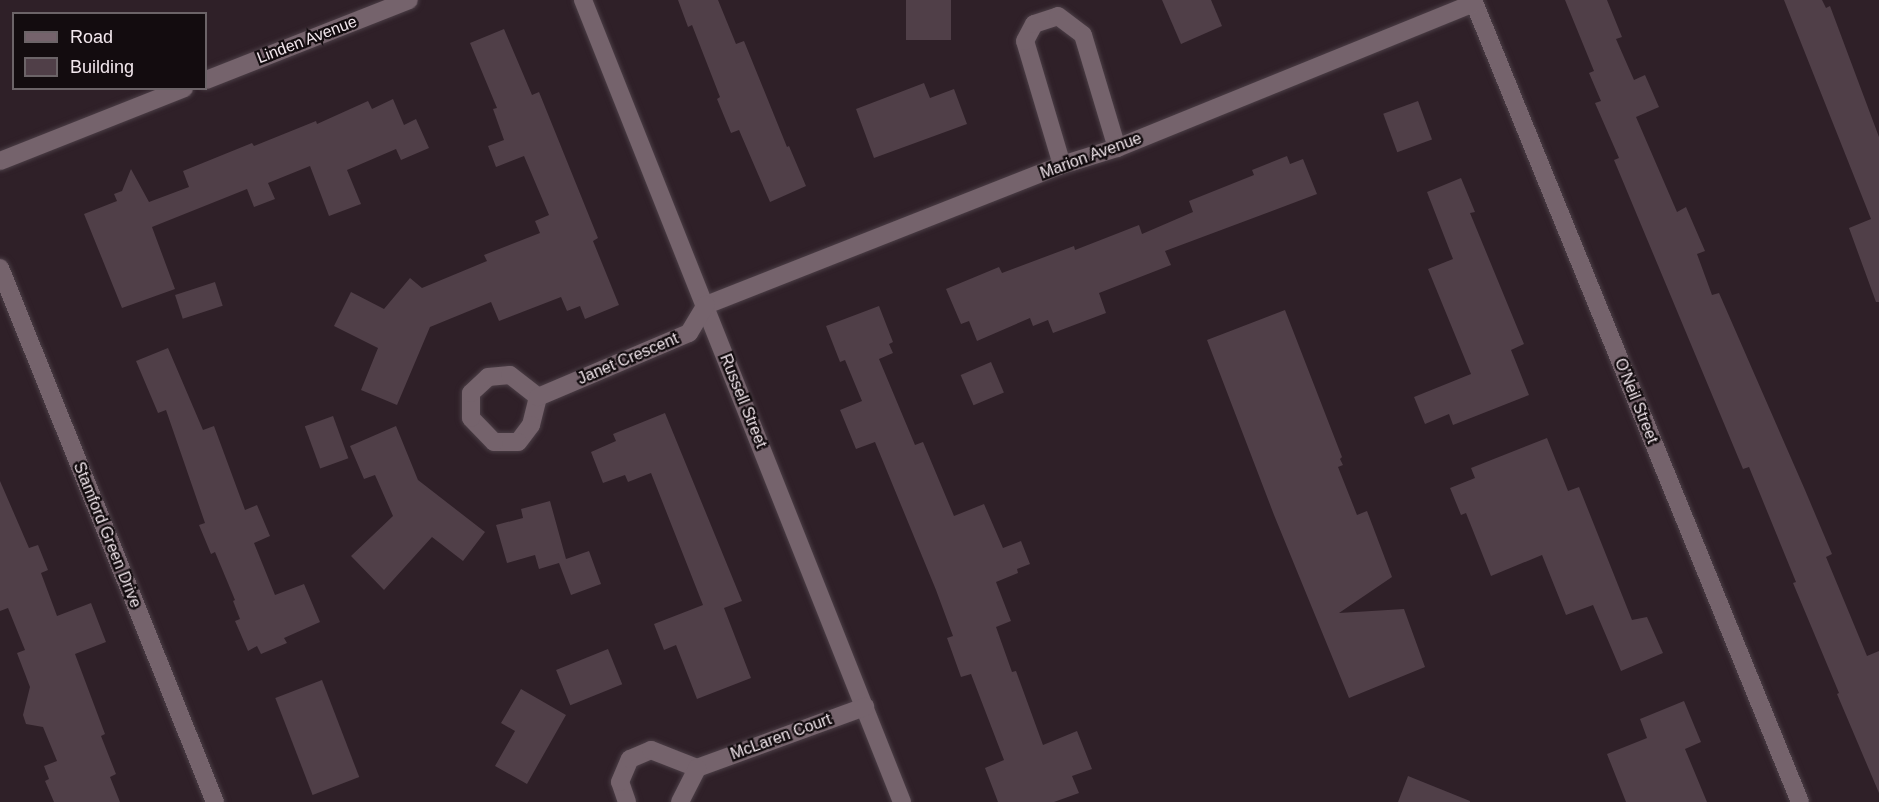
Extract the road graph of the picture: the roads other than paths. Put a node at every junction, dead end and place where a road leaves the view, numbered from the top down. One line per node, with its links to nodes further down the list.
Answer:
1 (410, 0): 4 (street, Linden Avenue)
2 (583, 0): 10 (street, Russell Street)
3 (1474, 2): 6 (street, Marion Avenue); 18 (street, O'Neil Street)
4 (207, 80)
5 (179, 90): 7 (street)
6 (1117, 148): 8 (street, Marion Avenue); 8 (street)
7 (0, 161)
8 (1062, 165): 10 (street, Marion Avenue)
9 (0, 268): 14 (street, Stamford Green Drive)
10 (706, 305): 11 (street, Janet Crescent); 12 (street, Russell Street)
11 (538, 397)
12 (865, 707): 13 (street, McLaren Court); 17 (street, Russell Street)
13 (697, 768): 15 (street); 16 (street)
14 (214, 802)
15 (627, 802)
16 (680, 802)
17 (902, 802)
18 (1800, 802)

